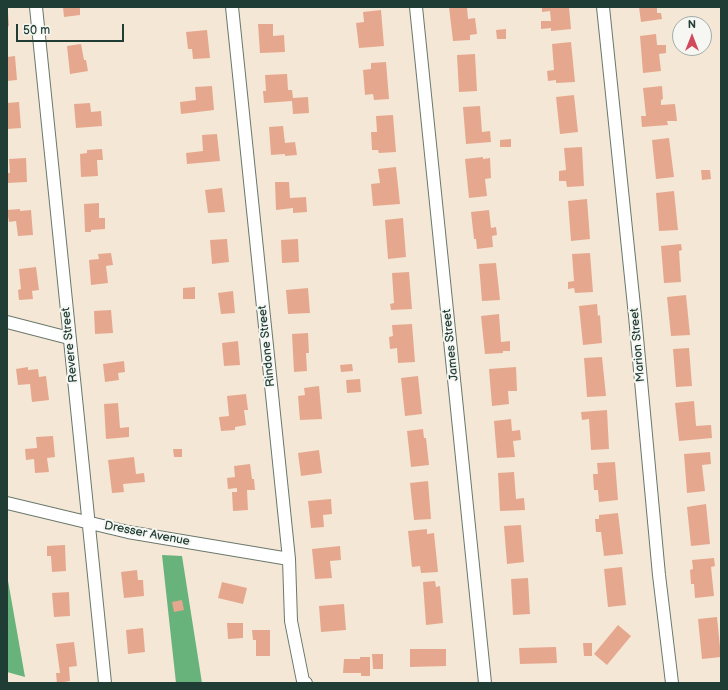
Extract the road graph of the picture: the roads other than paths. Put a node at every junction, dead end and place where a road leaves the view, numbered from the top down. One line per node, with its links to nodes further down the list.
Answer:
1 (36, 7): 6 (street, Revere Street)
2 (232, 7): 9 (street, Rindone Street)
3 (416, 7): 12 (street, James Street)
4 (603, 7): 13 (street, Marion Street)
5 (7, 322): 6 (street)
6 (69, 338): 8 (street, Revere Street)
7 (7, 503): 8 (street, Dresser Avenue)
8 (89, 523): 9 (street, Dresser Avenue); 10 (street, Revere Street)
9 (289, 559): 11 (street, Rindone Street)
10 (105, 683)
11 (306, 683)
12 (485, 683)
13 (672, 683)

